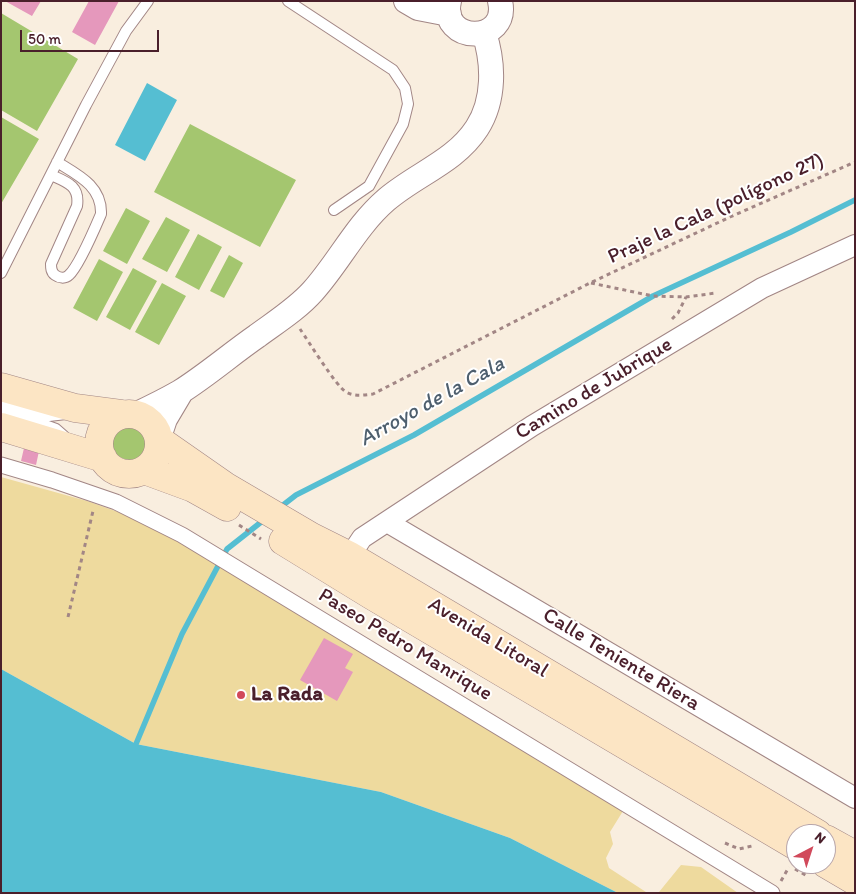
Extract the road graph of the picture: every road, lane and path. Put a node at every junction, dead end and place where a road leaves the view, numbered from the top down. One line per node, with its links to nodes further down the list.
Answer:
1 (148, 1): 7 (lane)
2 (288, 1): 10 (lane)
3 (500, 1): 6 (street)
4 (409, 2): 5 (street)
5 (449, 8): 6 (street)
6 (484, 33): 15 (street)
7 (57, 162): 9 (lane); 9 (lane)
8 (855, 162): 13 (path, Praje la Cala (polígono 27))
9 (51, 174): 12 (lane)
10 (334, 210)
11 (855, 245): 31 (street, Camino de Jubrique)
12 (1, 273)
13 (590, 283): 14 (path); 15 (path, Praje la Cala (polígono 27))
14 (686, 297)
15 (288, 312): 17 (street)
16 (1, 387): 19 (main road)
17 (182, 391): 21 (street); 23 (street)
18 (1, 403): 19 (lane)
19 (75, 408): 21 (main road)
20 (1, 413): 24 (lane)
21 (129, 414): 23 (main road); 25 (main road)
22 (1, 427): 24 (main road)
23 (159, 438): 27 (main road); 28 (main road, Avenida Litoral)
24 (65, 446): 25 (main road)
25 (103, 458): 27 (main road)
26 (1, 465): 29 (street, Paseo Pedro Manrique)
27 (144, 470): 28 (main road, Avenida Litoral)
28 (220, 493): 33 (main road, Avenida Litoral)
29 (96, 496): 35 (path); 43 (street, Paseo Pedro Manrique)
30 (235, 522): 32 (path)
31 (387, 522): 34 (street, Camino de Jubrique); 36 (street, Calle Teniente Riera)
32 (267, 542)
33 (308, 545): 34 (main road, Avenida Litoral); 38 (main road, Avenida Litoral)
34 (350, 556): 37 (main road, Avenida Litoral)
35 (68, 618)
36 (855, 798)
37 (801, 824)
38 (786, 840)
39 (836, 844): 40 (main road)
40 (855, 855)
41 (836, 870): 42 (main road)
42 (855, 881)
43 (772, 893)

